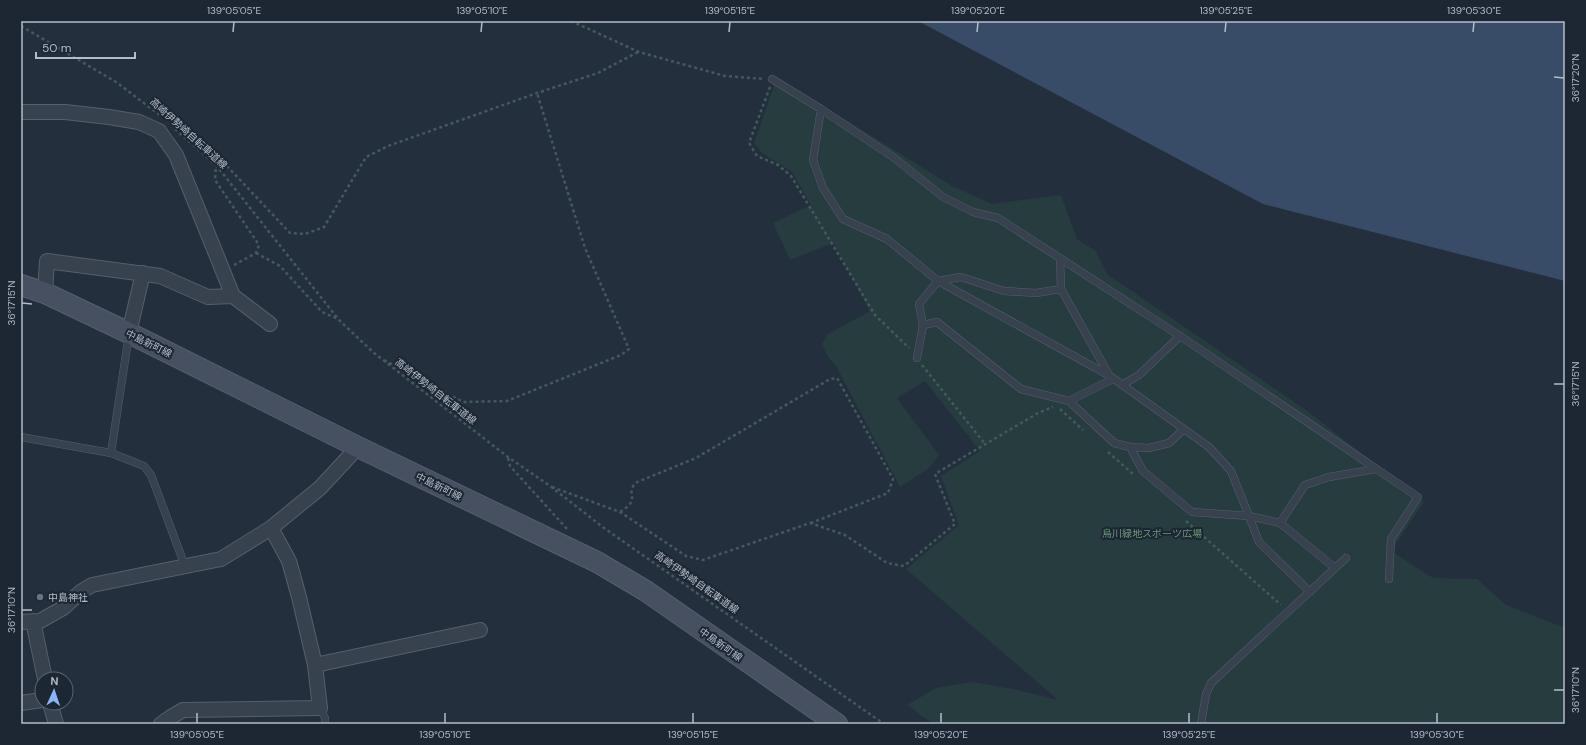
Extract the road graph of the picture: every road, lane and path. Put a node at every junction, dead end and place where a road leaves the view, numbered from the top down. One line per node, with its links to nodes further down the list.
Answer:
1 (571, 21): 3 (path)
2 (21, 26): 8 (path, 高崎伊勢崎自転車道線)
3 (639, 52): 4 (path); 5 (path)
4 (772, 79): 6 (lane); 26 (path)
5 (537, 93): 10 (path); 25 (path)
6 (821, 109): 12 (lane); 15 (lane)
7 (21, 112): 13 (street)
8 (162, 118)
9 (174, 128): 10 (path, 高崎伊勢崎自転車道線)
10 (216, 165): 11 (path); 20 (path, 高崎伊勢崎自転車道線)
11 (256, 253): 13 (path); 20 (path)
12 (1060, 258): 17 (lane); 24 (lane)
13 (223, 270): 19 (street)
14 (143, 273): 18 (street); 19 (street); 23 (street)
15 (938, 281): 17 (lane); 22 (lane); 27 (lane)
16 (21, 285): 18 (main road, 中島新町線)
17 (1061, 289): 27 (lane)
18 (45, 293): 23 (main road, 中島新町線)
19 (233, 296): 21 (street)
20 (339, 320): 25 (path, 高崎伊勢崎自転車道線)
21 (270, 324)
22 (923, 325): 26 (lane); 29 (lane)
23 (129, 333): 34 (main road, 中島新町線); 37 (lane)
24 (1180, 336): 28 (lane); 39 (lane)
25 (378, 356): 38 (path, 高崎伊勢崎自転車道線)
26 (917, 358): 33 (path)
27 (1111, 377): 28 (lane); 29 (lane)
28 (1122, 385): 30 (lane)
29 (1069, 401): 35 (lane)
30 (1184, 429): 35 (lane); 43 (lane)
31 (1086, 432): 33 (path)
32 (21, 437): 37 (lane)
33 (985, 444): 45 (path)
34 (358, 447): 47 (street); 48 (main road, 中島新町線)
35 (1130, 447): 43 (lane)
36 (1104, 448): 40 (path)
37 (111, 453): 50 (lane)
38 (508, 457): 41 (path, 高崎伊勢崎自転車道線); 48 (path)
39 (1376, 469): 46 (lane); 52 (lane)
40 (1134, 474)
41 (550, 486): 42 (path); 67 (path, 高崎伊勢崎自転車道線)
42 (620, 512): 45 (path); 45 (path)
43 (1249, 516): 46 (lane); 53 (lane)
44 (1181, 517): 54 (path)
45 (810, 523)
46 (1280, 523): 51 (lane)
47 (271, 528): 50 (street); 57 (street)
48 (566, 547): 66 (main road, 中島新町線)
49 (1346, 558): 51 (lane)
50 (185, 566): 55 (street)
51 (1336, 568): 53 (lane)
52 (1389, 579)
53 (1310, 592): 54 (lane)
54 (1288, 612): 68 (lane)
55 (27, 622): 58 (street)
56 (480, 630): 57 (street)
57 (314, 664): 61 (street)
58 (42, 671)
59 (34, 701): 60 (street)
60 (21, 703)
61 (320, 708): 64 (street); 65 (lane)
62 (52, 711): 63 (street)
63 (56, 724)
64 (162, 724)
65 (325, 724)
66 (837, 724)
67 (884, 724)
68 (1201, 724)

